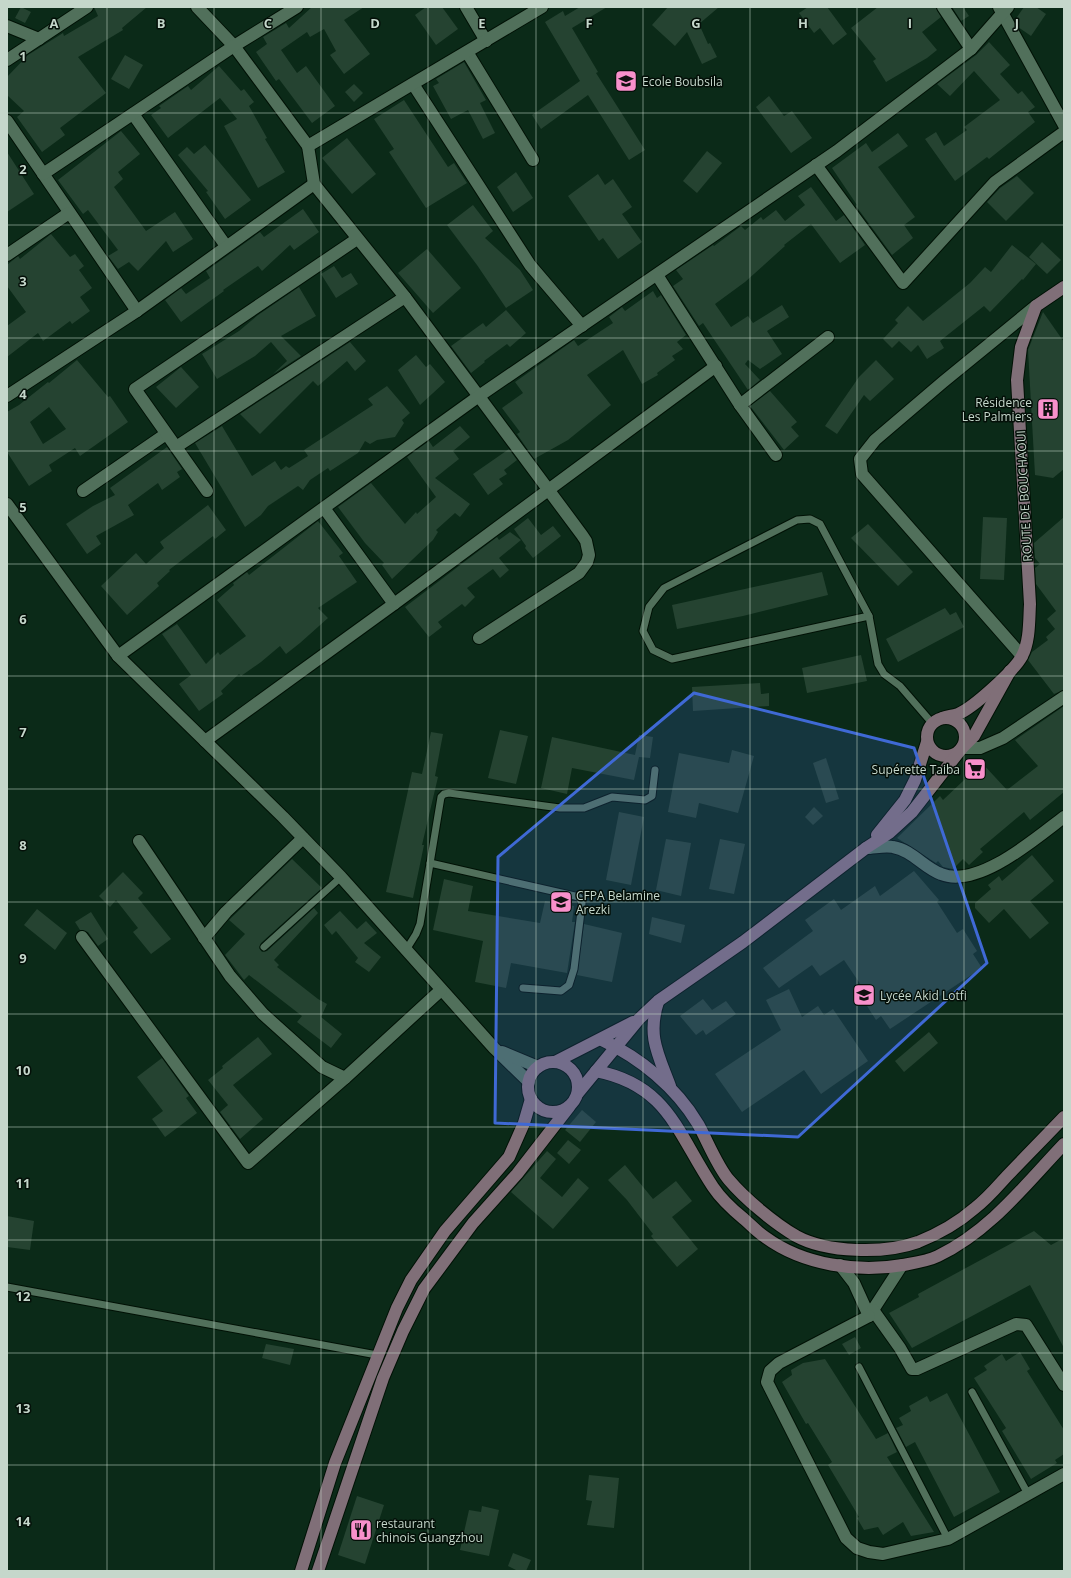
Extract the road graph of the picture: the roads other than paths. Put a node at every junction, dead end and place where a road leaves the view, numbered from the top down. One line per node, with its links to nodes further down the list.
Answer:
1 (87, 7): 9 (street)
2 (197, 7): 11 (street)
3 (297, 7): 11 (street)
4 (466, 7): 10 (street)
5 (542, 7): 10 (street)
6 (943, 7): 12 (street)
7 (1003, 9): 12 (street); 18 (street)
8 (7, 26): 9 (street)
9 (39, 39): 14 (street)
10 (486, 40): 13 (street)
11 (234, 46): 16 (street); 20 (street)
12 (971, 49): 22 (street)
13 (467, 52): 15 (street); 21 (street)
14 (7, 60)
15 (413, 84): 20 (street); 34 (street)
16 (133, 114): 23 (street); 27 (street)
17 (7, 121): 23 (street)
18 (1064, 125)
19 (1064, 132): 22 (street)
20 (308, 146): 24 (street)
21 (533, 160)
22 (816, 165): 29 (street)
23 (43, 174): 25 (street)
24 (314, 184): 26 (street); 27 (street)
25 (69, 213): 28 (street); 33 (street)
26 (356, 239): 31 (street); 40 (street)
27 (226, 246): 33 (street)
28 (7, 255)
29 (657, 275): 34 (street); 36 (street)
30 (1064, 286): 32 (main road)
31 (405, 297): 38 (street); 41 (street)
32 (1036, 306): 52 (main road, ROUTE DE BOUCHAOUI); 52 (street)
33 (137, 311): 37 (street)
34 (582, 326): 38 (street)
35 (828, 337): 39 (street)
36 (716, 366): 39 (street); 43 (street)
37 (7, 396)
38 (479, 396): 43 (street); 47 (street)
39 (740, 405): 42 (street)
40 (166, 434): 41 (street); 44 (street)
41 (176, 447): 45 (street)
42 (776, 455)
43 (549, 488): 48 (street); 50 (street)
44 (83, 491)
45 (207, 491)
46 (7, 504): 51 (street)
47 (324, 508): 48 (street); 51 (street)
48 (394, 604): 56 (street)
49 (869, 616): 49 (lane); 55 (lane)
50 (479, 638)
51 (118, 656): 56 (street)
52 (1022, 656): 53 (main road, ROUTE DE BOUCHAOUI)
53 (1010, 671): 55 (main road); 58 (main road)
54 (1064, 697): 58 (street)
55 (937, 720): 57 (main road); 58 (main road)
56 (205, 741): 61 (street)
57 (927, 742): 58 (main road); 63 (main road)
58 (962, 748): 63 (main road)
59 (655, 770): 64 (lane)
60 (1064, 817): 63 (street)
61 (303, 838): 65 (street); 67 (street)
62 (139, 841): 67 (street)
63 (866, 848): 72 (main road)
64 (430, 863): 69 (lane); 70 (lane)
65 (341, 877): 68 (lane); 69 (street)
66 (82, 937): 80 (street)
67 (204, 938): 80 (street)
68 (264, 947)
69 (406, 950): 71 (street)
70 (523, 988)
71 (441, 990): 76 (street); 80 (street)
72 (658, 1001): 73 (main road); 82 (main road)
73 (639, 1019): 74 (main road); 75 (main road)
74 (602, 1040): 75 (main road); 77 (main road)
75 (616, 1046): 79 (main road); 82 (main road)
76 (494, 1048): 78 (street); 81 (street)
77 (555, 1062): 78 (main road); 83 (main road)
78 (538, 1067): 81 (main road)
79 (596, 1071): 83 (main road); 88 (main road)
80 (345, 1078)
81 (529, 1082): 84 (main road)
82 (672, 1088): 86 (main road)
83 (578, 1093): 85 (main road)
84 (531, 1099): 85 (main road); 92 (main road)
85 (569, 1107): 100 (main road)
86 (1064, 1117)
87 (1064, 1144): 89 (main road)
88 (840, 1265): 89 (main road); 91 (street)
89 (902, 1265): 91 (street)
90 (7, 1287): 92 (lane)
91 (871, 1313): 94 (street); 98 (street)
92 (377, 1355): 99 (main road)
93 (859, 1367): 98 (lane)
94 (1064, 1385)
95 (972, 1392): 97 (lane)
96 (1064, 1474): 97 (street)
97 (1028, 1494): 98 (street)
98 (948, 1539)
99 (301, 1571)
100 (318, 1571)

